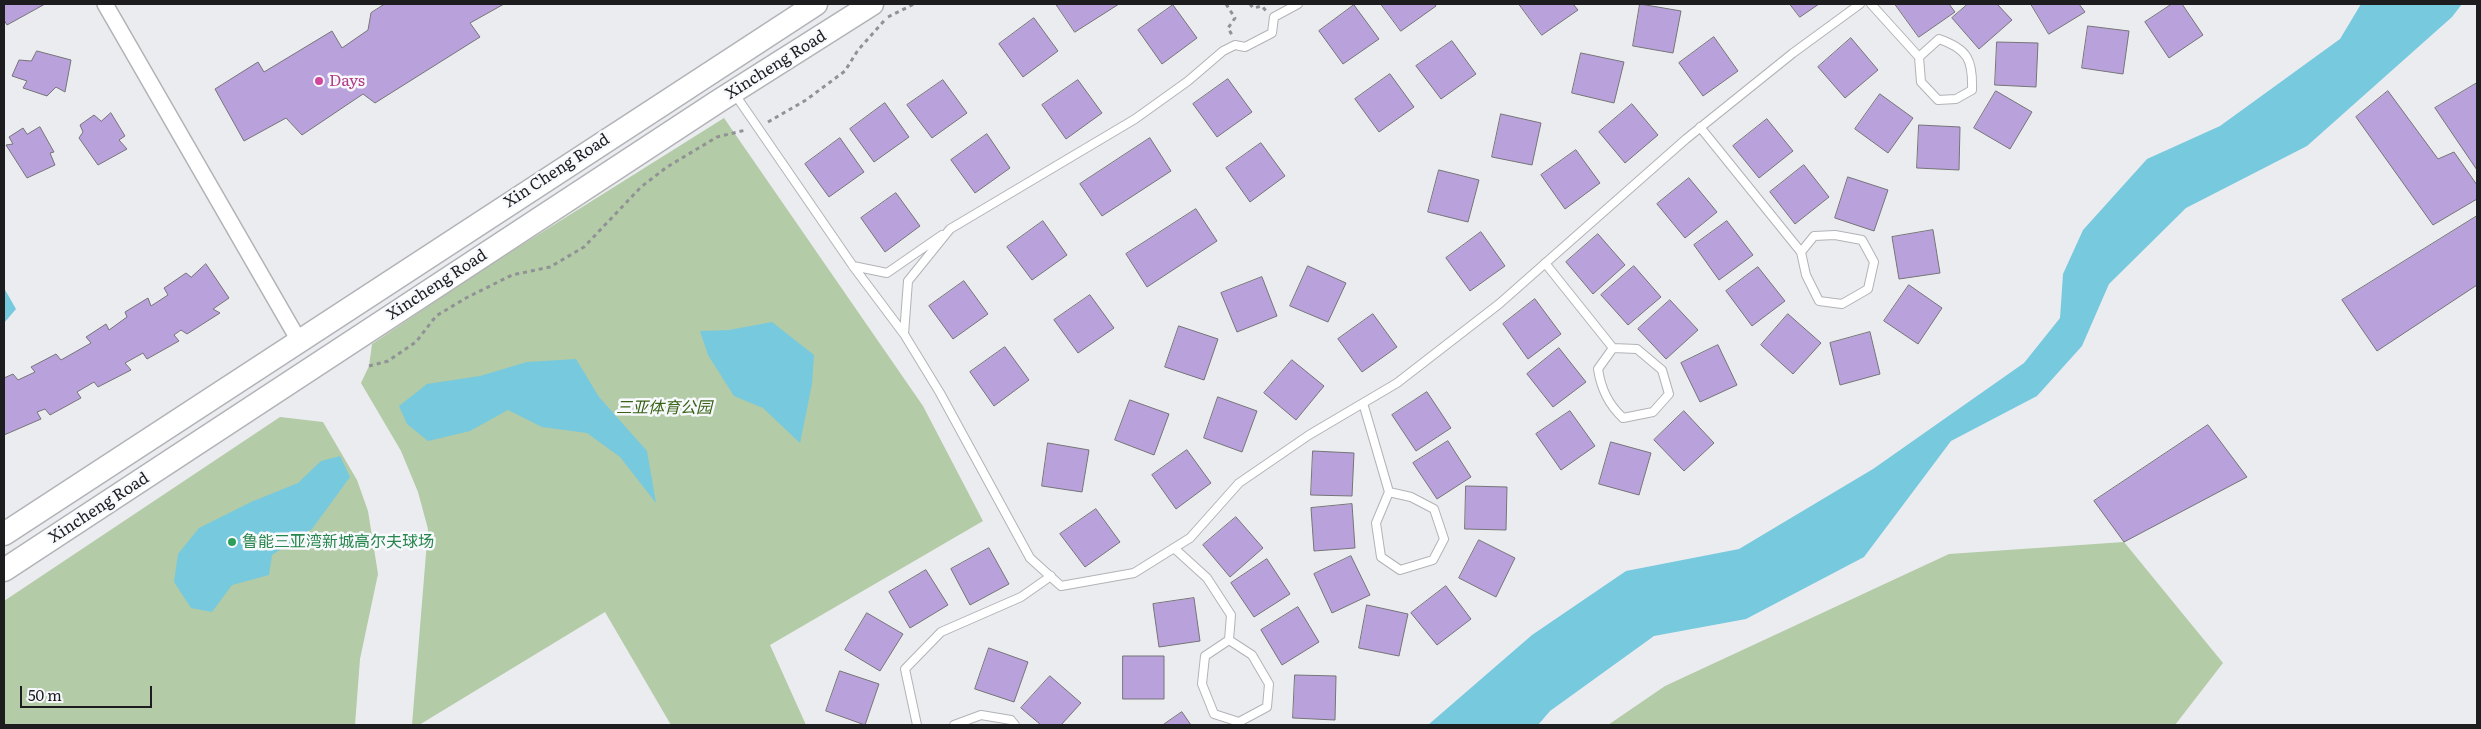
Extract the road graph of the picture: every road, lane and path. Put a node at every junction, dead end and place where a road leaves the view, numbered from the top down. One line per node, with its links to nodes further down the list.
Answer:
1 (105, 4): 17 (street)
2 (816, 4): 17 (main road, Xin Cheng Road)
3 (872, 4): 9 (main road, Xincheng Road)
4 (914, 4): 11 (path)
5 (1298, 4): 12 (lane)
6 (1860, 4): 10 (lane)
7 (1871, 4): 8 (lane)
8 (1919, 57): 8 (lane)
9 (734, 92): 11 (lane); 24 (main road, Xincheng Road)
10 (1700, 127): 13 (lane); 14 (lane)
11 (758, 128): 15 (lane); 19 (path)
12 (950, 229): 15 (lane); 16 (lane)
13 (1801, 252): 13 (lane)
14 (1545, 263): 18 (lane); 20 (lane)
15 (853, 266): 16 (lane)
16 (904, 334): 25 (lane)
17 (298, 339): 22 (main road, Xincheng Road)
18 (1613, 348): 18 (lane)
19 (369, 366)
20 (1363, 403): 21 (lane); 23 (lane)
21 (1389, 492): 21 (lane)
22 (4, 534)
23 (1174, 548): 25 (lane); 26 (lane)
24 (4, 570)
25 (1051, 576): 27 (lane)
26 (1229, 640): 26 (lane)
27 (917, 725)
28 (954, 725): 29 (lane)
29 (1015, 725)

